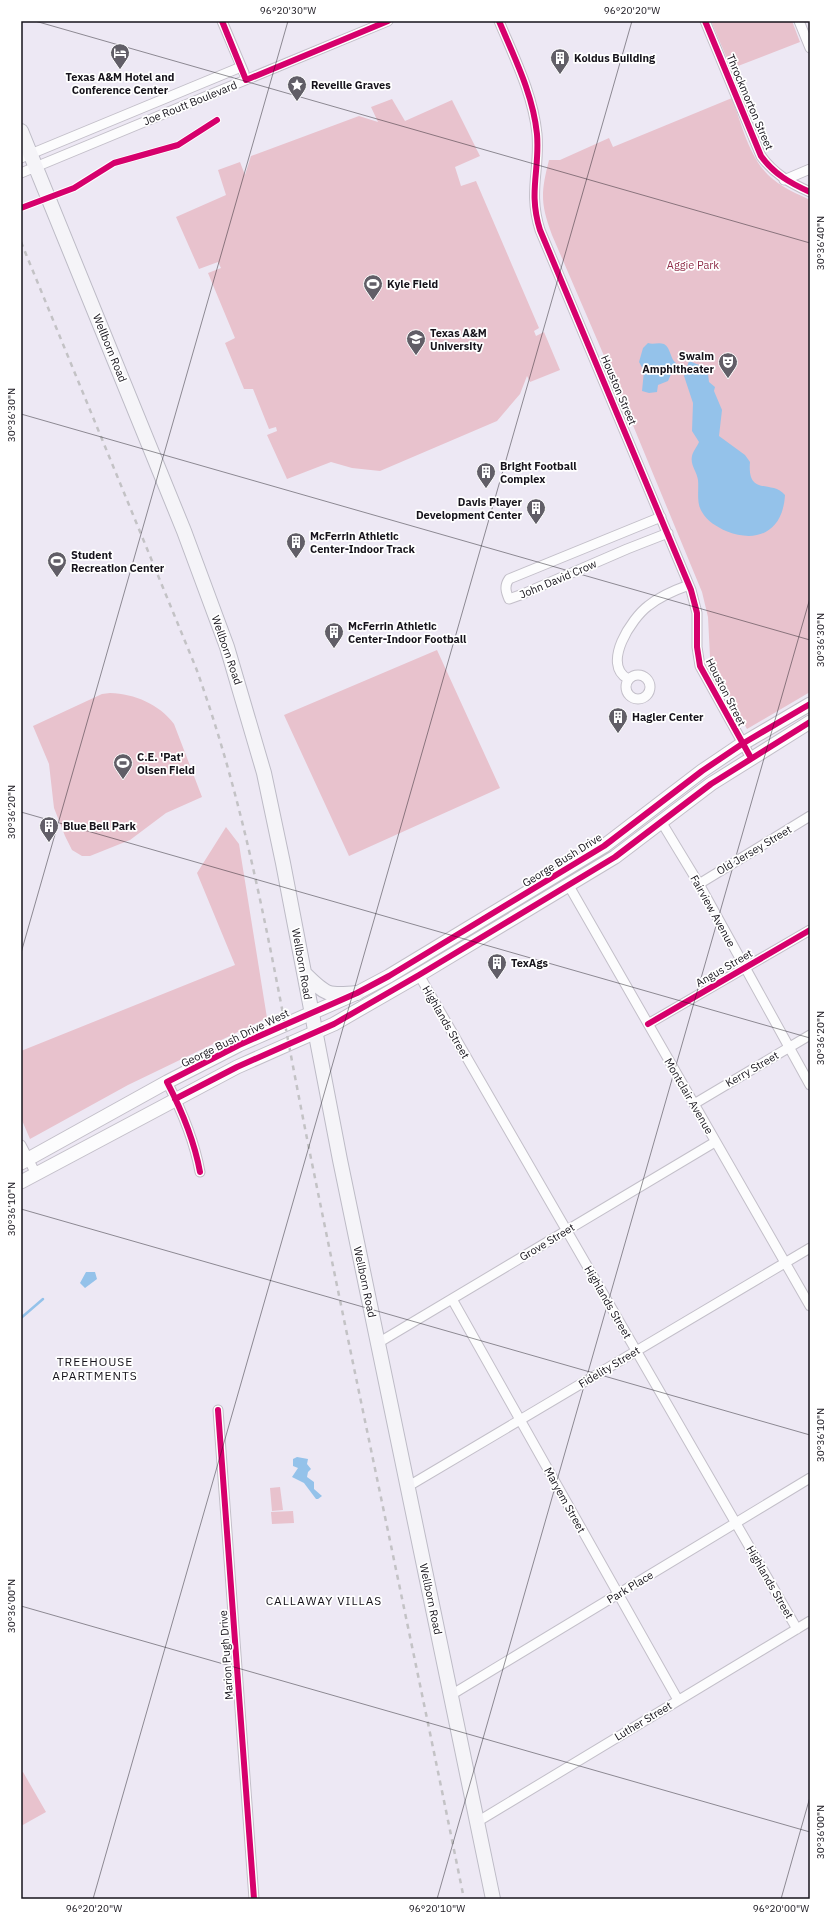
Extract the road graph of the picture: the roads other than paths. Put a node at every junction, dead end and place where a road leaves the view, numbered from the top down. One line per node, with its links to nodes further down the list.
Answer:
1 (222, 21): 7 (street)
2 (388, 21): 8 (street, Joe Routt Boulevard)
3 (499, 21): 19 (street, Houston Street)
4 (705, 21): 17 (street, Throckmorton Street)
5 (799, 21): 6 (street)
6 (810, 48)
7 (241, 68): 8 (street); 9 (street, Joe Routt Boulevard)
8 (246, 80): 10 (street, Joe Routt Boulevard)
9 (148, 106): 10 (street); 11 (street, Joe Routt Boulevard)
10 (154, 118): 13 (street, Joe Routt Boulevard)
11 (102, 125): 13 (street); 14 (street, Joe Routt Boulevard)
12 (21, 131): 14 (main road, Wellborn Road)
13 (107, 137): 14 (street, Joe Routt Boulevard)
14 (29, 160): 16 (street); 34 (main road, Wellborn Road)
15 (810, 169): 17 (street)
16 (21, 173)
17 (784, 180): 18 (street, Throckmorton Street)
18 (810, 192)
19 (661, 517): 20 (street, Houston Street); 20 (street, John David Crow)
20 (668, 533): 21 (street, Houston Street)
21 (689, 585): 22 (street); 25 (street, Houston Street)
22 (628, 679)
23 (810, 704): 25 (main road, George Bush Drive)
24 (810, 722): 26 (main road)
25 (742, 744): 26 (street, Houston Street); 29 (main road, George Bush Drive)
26 (751, 758): 28 (main road)
27 (810, 816): 30 (street, Old Jersey Street)
28 (662, 822): 30 (street, Fairview Avenue); 31 (main road)
29 (628, 829): 31 (main road); 36 (main road, George Bush Drive)
30 (699, 884): 33 (street, Fairview Avenue)
31 (569, 886): 35 (main road); 38 (street, Montclair Avenue)
32 (810, 930): 33 (street, Angus Street)
33 (745, 968): 38 (street, Angus Street); 41 (street, Fairview Avenue)
34 (305, 974): 36 (main road); 37 (main road, Wellborn Road)
35 (419, 975): 39 (main road); 52 (street, Highlands Street)
36 (357, 993): 37 (main road, George Bush Drive)
37 (311, 1013): 39 (main road, Wellborn Road); 42 (main road, George Bush Drive West)
38 (648, 1024): 45 (street, Montclair Avenue)
39 (314, 1032): 44 (main road); 57 (main road, Wellborn Road)
40 (810, 1035): 41 (street, Kerry Street)
41 (788, 1048): 43 (street, Fairview Avenue); 45 (street, Kerry Street)
42 (167, 1082): 44 (street); 48 (main road, George Bush Drive West)
43 (810, 1085)
44 (176, 1099): 49 (street); 50 (main road)
45 (694, 1104): 46 (street, Montclair Avenue)
46 (715, 1142): 52 (street, Grove Street); 54 (street, Montclair Avenue)
47 (21, 1145): 48 (street)
48 (24, 1161): 50 (street)
49 (200, 1172)
50 (36, 1174): 51 (main road)
51 (21, 1181)
52 (566, 1231): 55 (street, Grove Street); 58 (street, Highlands Street)
53 (810, 1248): 54 (street, Fidelity Street)
54 (785, 1263): 56 (street, Montclair Avenue); 58 (street, Fidelity Street)
55 (452, 1299): 57 (street, Grove Street); 60 (street, Maryem Street)
56 (810, 1306)
57 (378, 1343): 62 (main road, Wellborn Road)
58 (636, 1351): 60 (street, Fidelity Street); 63 (street, Highlands Street)
59 (218, 1410): 70 (street, Marion Pugh Drive)
60 (520, 1420): 62 (street, Fidelity Street); 64 (street, Maryem Street)
61 (810, 1478): 63 (street, Park Place)
62 (407, 1487): 67 (main road, Wellborn Road)
63 (736, 1523): 64 (street, Park Place); 66 (street, Highlands Street)
64 (618, 1594): 67 (street, Park Place); 68 (street, Maryem Street)
65 (810, 1621): 66 (street, Luther Street)
66 (797, 1628): 68 (street, Luther Street)
67 (451, 1695): 69 (main road, Wellborn Road)
68 (678, 1700): 69 (street, Luther Street)
69 (476, 1822): 71 (main road, Wellborn Road)
70 (254, 1899)
71 (492, 1899)

